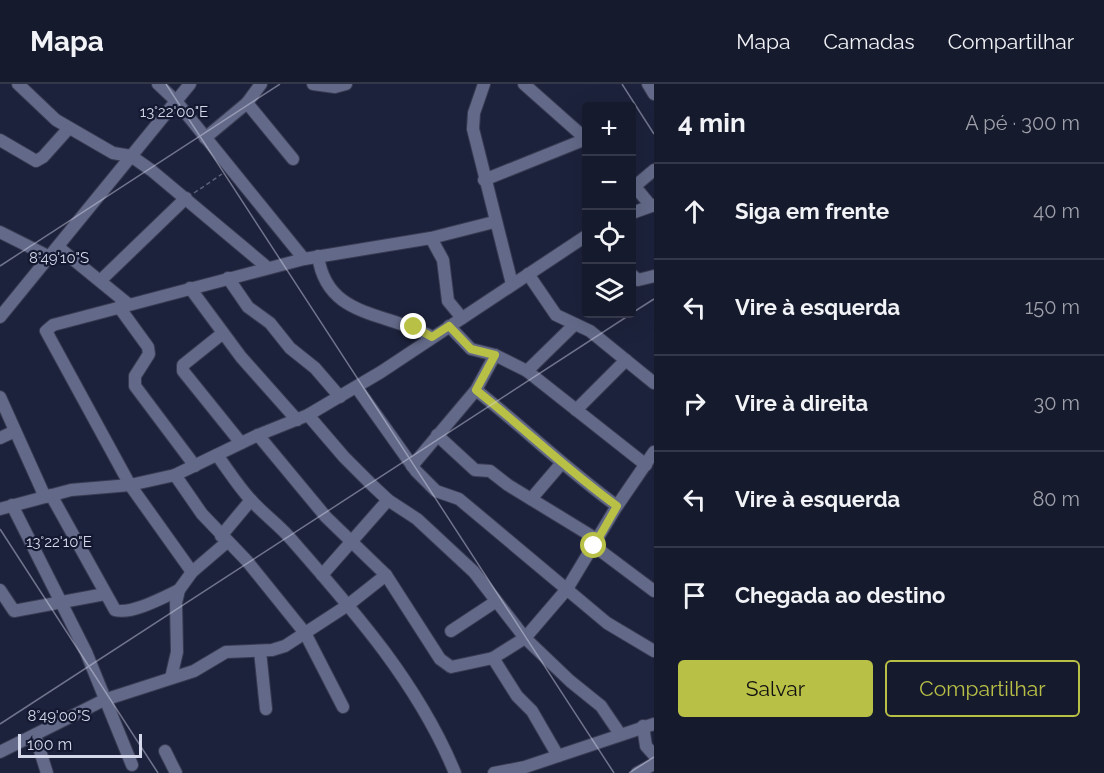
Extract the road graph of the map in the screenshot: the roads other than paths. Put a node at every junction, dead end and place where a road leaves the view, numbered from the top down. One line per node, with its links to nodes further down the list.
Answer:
1 (18, 84): 13 (street)
2 (158, 84): 11 (street)
3 (190, 84): 11 (street)
4 (261, 84): 12 (street)
5 (313, 84): 6 (street)
6 (346, 84)
7 (484, 84): 21 (street)
8 (524, 84): 14 (street)
9 (648, 84): 10 (street)
10 (654, 94)
11 (176, 101): 15 (street); 18 (street)
12 (247, 103): 15 (street); 19 (street)
13 (69, 128): 16 (street); 18 (street)
14 (582, 135)
15 (206, 138): 33 (street)
16 (0, 140)
17 (582, 141): 21 (street)
18 (131, 156): 24 (street); 31 (street)
19 (293, 159)
20 (654, 171): 22 (street)
21 (484, 180): 27 (street)
22 (636, 182)
23 (636, 187): 25 (street)
24 (186, 198): 34 (street); 39 (street)
25 (652, 205): 26 (street)
26 (636, 211)
27 (495, 222): 29 (street); 40 (street)
28 (0, 232): 31 (street)
29 (431, 238): 32 (street); 44 (street)
30 (582, 239): 35 (street)
31 (54, 252): 39 (street); 43 (street)
32 (318, 256): 33 (street); 48 (street)
33 (304, 259): 34 (street)
34 (268, 268): 37 (street)
35 (528, 274): 40 (street); 45 (street)
36 (654, 276): 38 (street)
37 (228, 278): 41 (street); 56 (street)
38 (636, 278)
39 (101, 280): 42 (street)
40 (512, 284): 44 (street)
41 (190, 288): 42 (street); 47 (street)
42 (124, 305): 68 (street); 71 (street)
43 (0, 317)
44 (462, 318): 46 (street)
45 (574, 325): 50 (street); 51 (street)
46 (449, 326): 48 (street); 49 (street)
47 (224, 333): 58 (street); 63 (street)
48 (432, 337): 53 (street)
49 (495, 355): 51 (street); 54 (street)
50 (626, 360): 52 (street); 57 (street)
51 (527, 371): 57 (street)
52 (654, 383)
53 (357, 388): 56 (street); 69 (street)
54 (476, 390): 61 (street); 66 (street)
55 (0, 397): 59 (street)
56 (340, 397): 58 (street)
57 (576, 410): 67 (street)
58 (303, 418): 60 (street); 75 (street)
59 (15, 431): 62 (street); 72 (street)
60 (258, 435): 63 (street); 79 (street)
61 (437, 435): 69 (street); 73 (street)
62 (0, 438)
63 (241, 442): 65 (street)
64 (654, 452): 67 (street)
65 (217, 455): 68 (street); 74 (street)
66 (561, 464): 73 (street); 76 (street)
67 (646, 465): 76 (street)
68 (195, 466): 70 (street)
69 (412, 466): 84 (street)
70 (175, 475): 71 (street); 78 (street)
71 (130, 485): 72 (street); 81 (street)
72 (48, 496): 77 (street); 88 (street)
73 (531, 499): 80 (street)
74 (251, 500): 78 (street); 82 (street)
75 (388, 500): 79 (street); 90 (street)
76 (617, 506): 80 (street)
77 (6, 507): 89 (street)
78 (224, 539): 81 (street); 93 (street)
79 (351, 540): 82 (street); 83 (street)
80 (596, 543): 84 (street); 87 (street)
81 (192, 572): 86 (street)
82 (322, 575): 91 (street)
83 (386, 575): 91 (street); 97 (street)
84 (567, 589): 94 (street); 96 (street)
85 (0, 590): 89 (street)
86 (179, 590): 88 (street); 98 (street)
87 (654, 591)
88 (105, 594): 89 (street)
89 (59, 601): 99 (street)
90 (495, 602): 92 (street); 94 (street)
91 (348, 605): 93 (street); 114 (street)
92 (451, 631)
93 (305, 633): 95 (street); 100 (street)
94 (525, 638): 97 (street); 103 (street)
95 (260, 651): 98 (street); 101 (street)
96 (654, 651)
97 (493, 658): 108 (street)
98 (171, 678): 99 (street)
99 (104, 700): 104 (street); 110 (street)
100 (343, 707)
101 (266, 709)
102 (648, 725): 103 (street); 107 (street)
103 (620, 734): 108 (street)
104 (34, 735): 105 (street); 112 (street)
105 (3, 748)
106 (165, 751): 113 (street)
107 (654, 755)
108 (558, 756): 111 (street)
109 (654, 764): 116 (street)
110 (132, 765)
111 (525, 770): 115 (street)
112 (47, 773)
113 (176, 773)
114 (455, 773)
115 (494, 773)
116 (637, 773)

